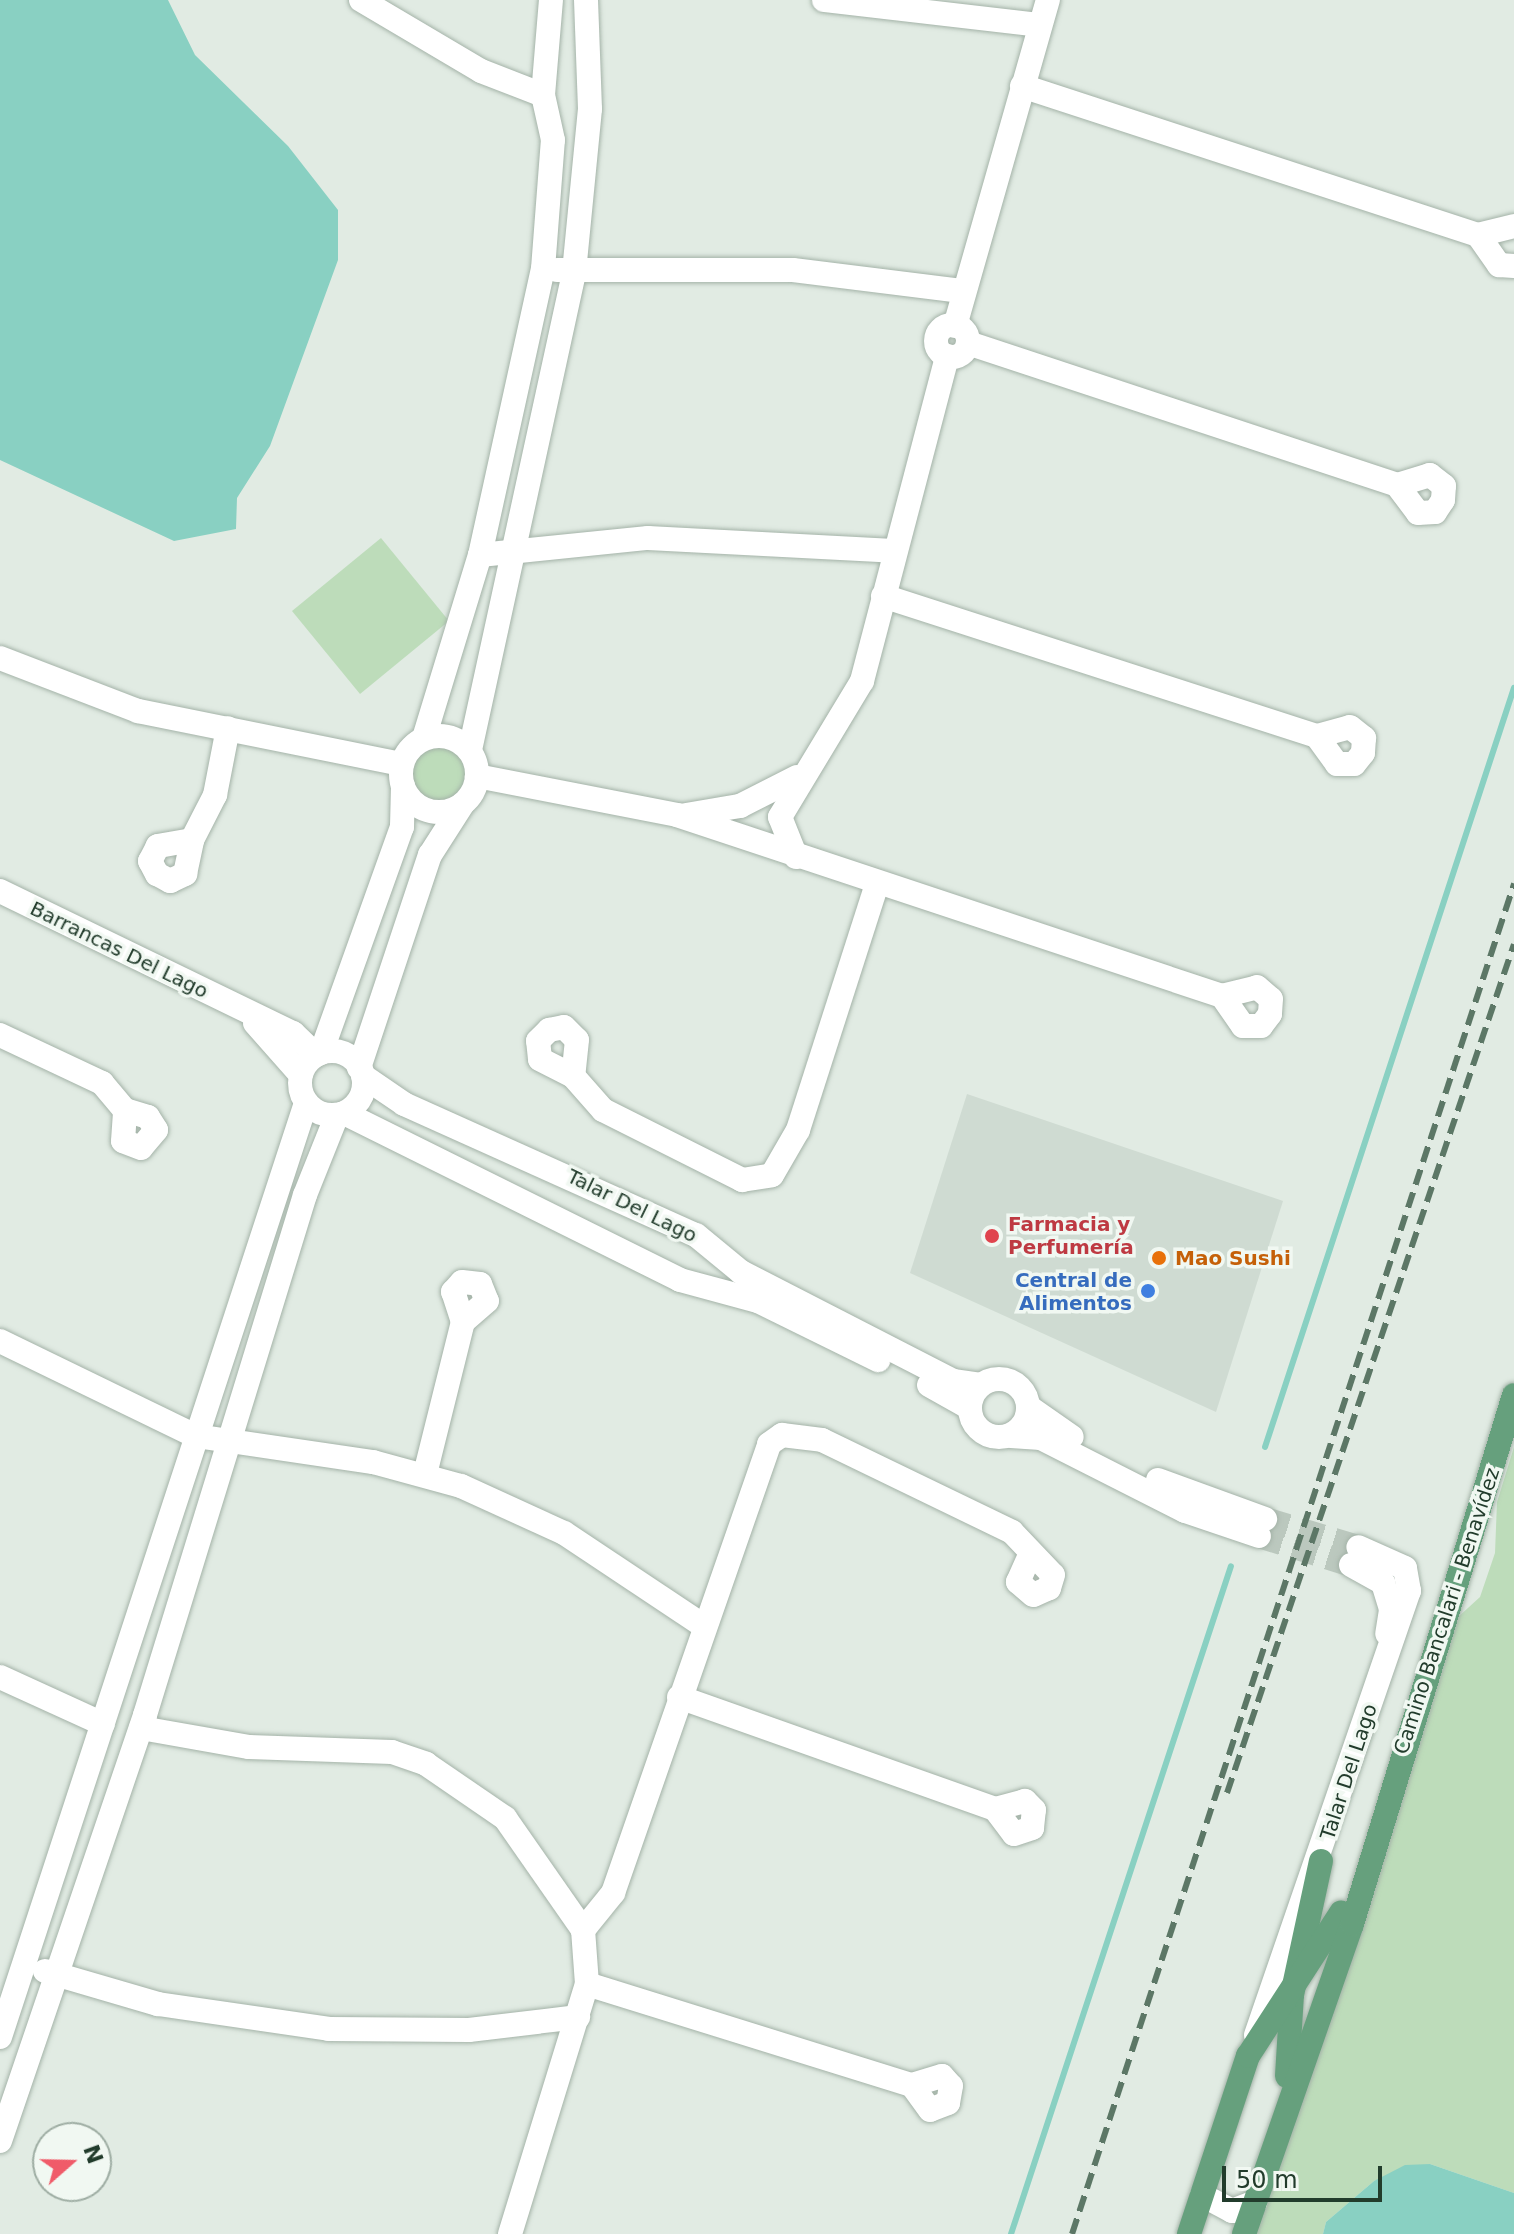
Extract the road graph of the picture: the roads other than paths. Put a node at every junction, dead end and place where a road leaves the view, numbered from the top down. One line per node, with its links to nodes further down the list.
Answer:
1 (361, 0): 8 (street)
2 (551, 0): 8 (street)
3 (586, 0): 7 (street)
4 (824, 0): 6 (street)
5 (1048, 0): 6 (street)
6 (1040, 25): 9 (street)
7 (587, 79): 8 (street); 11 (street)
8 (546, 85): 10 (street)
9 (1022, 86): 13 (street); 17 (street)
10 (553, 140): 11 (street); 15 (street)
11 (588, 140): 16 (street)
12 (1514, 226): 13 (street)
13 (1478, 235): 14 (street)
14 (1514, 266)
15 (543, 269): 16 (street); 22 (street)
16 (574, 272): 17 (street); 20 (street)
17 (962, 291): 18 (street)
18 (957, 342): 19 (street); 21 (street)
19 (1397, 485)
20 (518, 551): 21 (street); 22 (street); 28 (street)
21 (894, 551): 23 (street)
22 (480, 555): 27 (street)
23 (883, 596): 26 (street); 29 (street)
24 (0, 658): 25 (street)
25 (228, 728): 30 (street); 34 (street)
26 (1317, 736)
27 (424, 738): 28 (street); 30 (street)
28 (470, 750): 31 (street)
29 (802, 774): 33 (street); 35 (street)
30 (402, 775): 32 (street); 41 (street)
31 (477, 776): 32 (street); 33 (street)
32 (462, 805): 42 (street)
33 (677, 815): 35 (street)
34 (192, 840)
35 (796, 857): 36 (street)
36 (877, 884): 38 (street); 44 (street)
37 (0, 891): 39 (street, Barrancas Del Lago)
38 (1222, 996)
39 (238, 1009): 41 (street); 43 (street)
40 (0, 1035): 46 (street)
41 (318, 1054): 42 (street); 43 (street)
42 (361, 1072): 47 (street); 50 (street, Talar Del Lago)
43 (301, 1075): 45 (street)
44 (573, 1076)
45 (306, 1103): 47 (street); 54 (street)
46 (125, 1110)
47 (340, 1114): 53 (street); 56 (street)
48 (463, 1322): 57 (street)
49 (0, 1341): 54 (street)
50 (981, 1385): 52 (street); 53 (street)
51 (1514, 1395): 68 (main road, Camino Bancalari - Benavídez)
52 (1029, 1407): 55 (street); 55 (street)
53 (970, 1408): 55 (street)
54 (196, 1436): 56 (street); 62 (street)
55 (1011, 1436)
56 (227, 1444): 57 (street); 64 (street)
57 (425, 1474): 60 (street)
58 (1031, 1553): 60 (street)
59 (1354, 1556): 69 (street, Talar Del Lago)
60 (701, 1624): 63 (street)
61 (0, 1677): 65 (street)
62 (115, 1689): 64 (street); 65 (street)
63 (679, 1697): 67 (street); 70 (street)
64 (149, 1701): 66 (street)
65 (102, 1728): 66 (street); 71 (street)
66 (138, 1736): 70 (street); 72 (street)
67 (995, 1809)
68 (1380, 1827): 75 (main road, Camino Bancalari - Benavídez); 83 (main road, Camino Bancalari - Benavídez)
69 (1321, 1861): 75 (main road); 79 (street, Talar Del Lago)
70 (583, 1930): 73 (street)
71 (24, 1963): 72 (street); 74 (street)
72 (58, 1976): 76 (street); 77 (street)
73 (587, 1984): 77 (street); 80 (street)
74 (8, 1988): 76 (street); 78 (street)
75 (1292, 1995): 79 (main road, Camino Bancalari - Benavídez); 83 (main road)
76 (49, 2003): 81 (street)
77 (578, 2017): 84 (street)
78 (0, 2037)
79 (1248, 2056): 82 (main road, Camino Bancalari - Benavídez)
80 (912, 2085)
81 (0, 2141)
82 (1202, 2195): 83 (street); 85 (main road, Camino Bancalari - Benavídez)
83 (1255, 2202): 86 (main road, Camino Bancalari - Benavídez)
84 (513, 2233)
85 (1189, 2234)
86 (1244, 2234)

